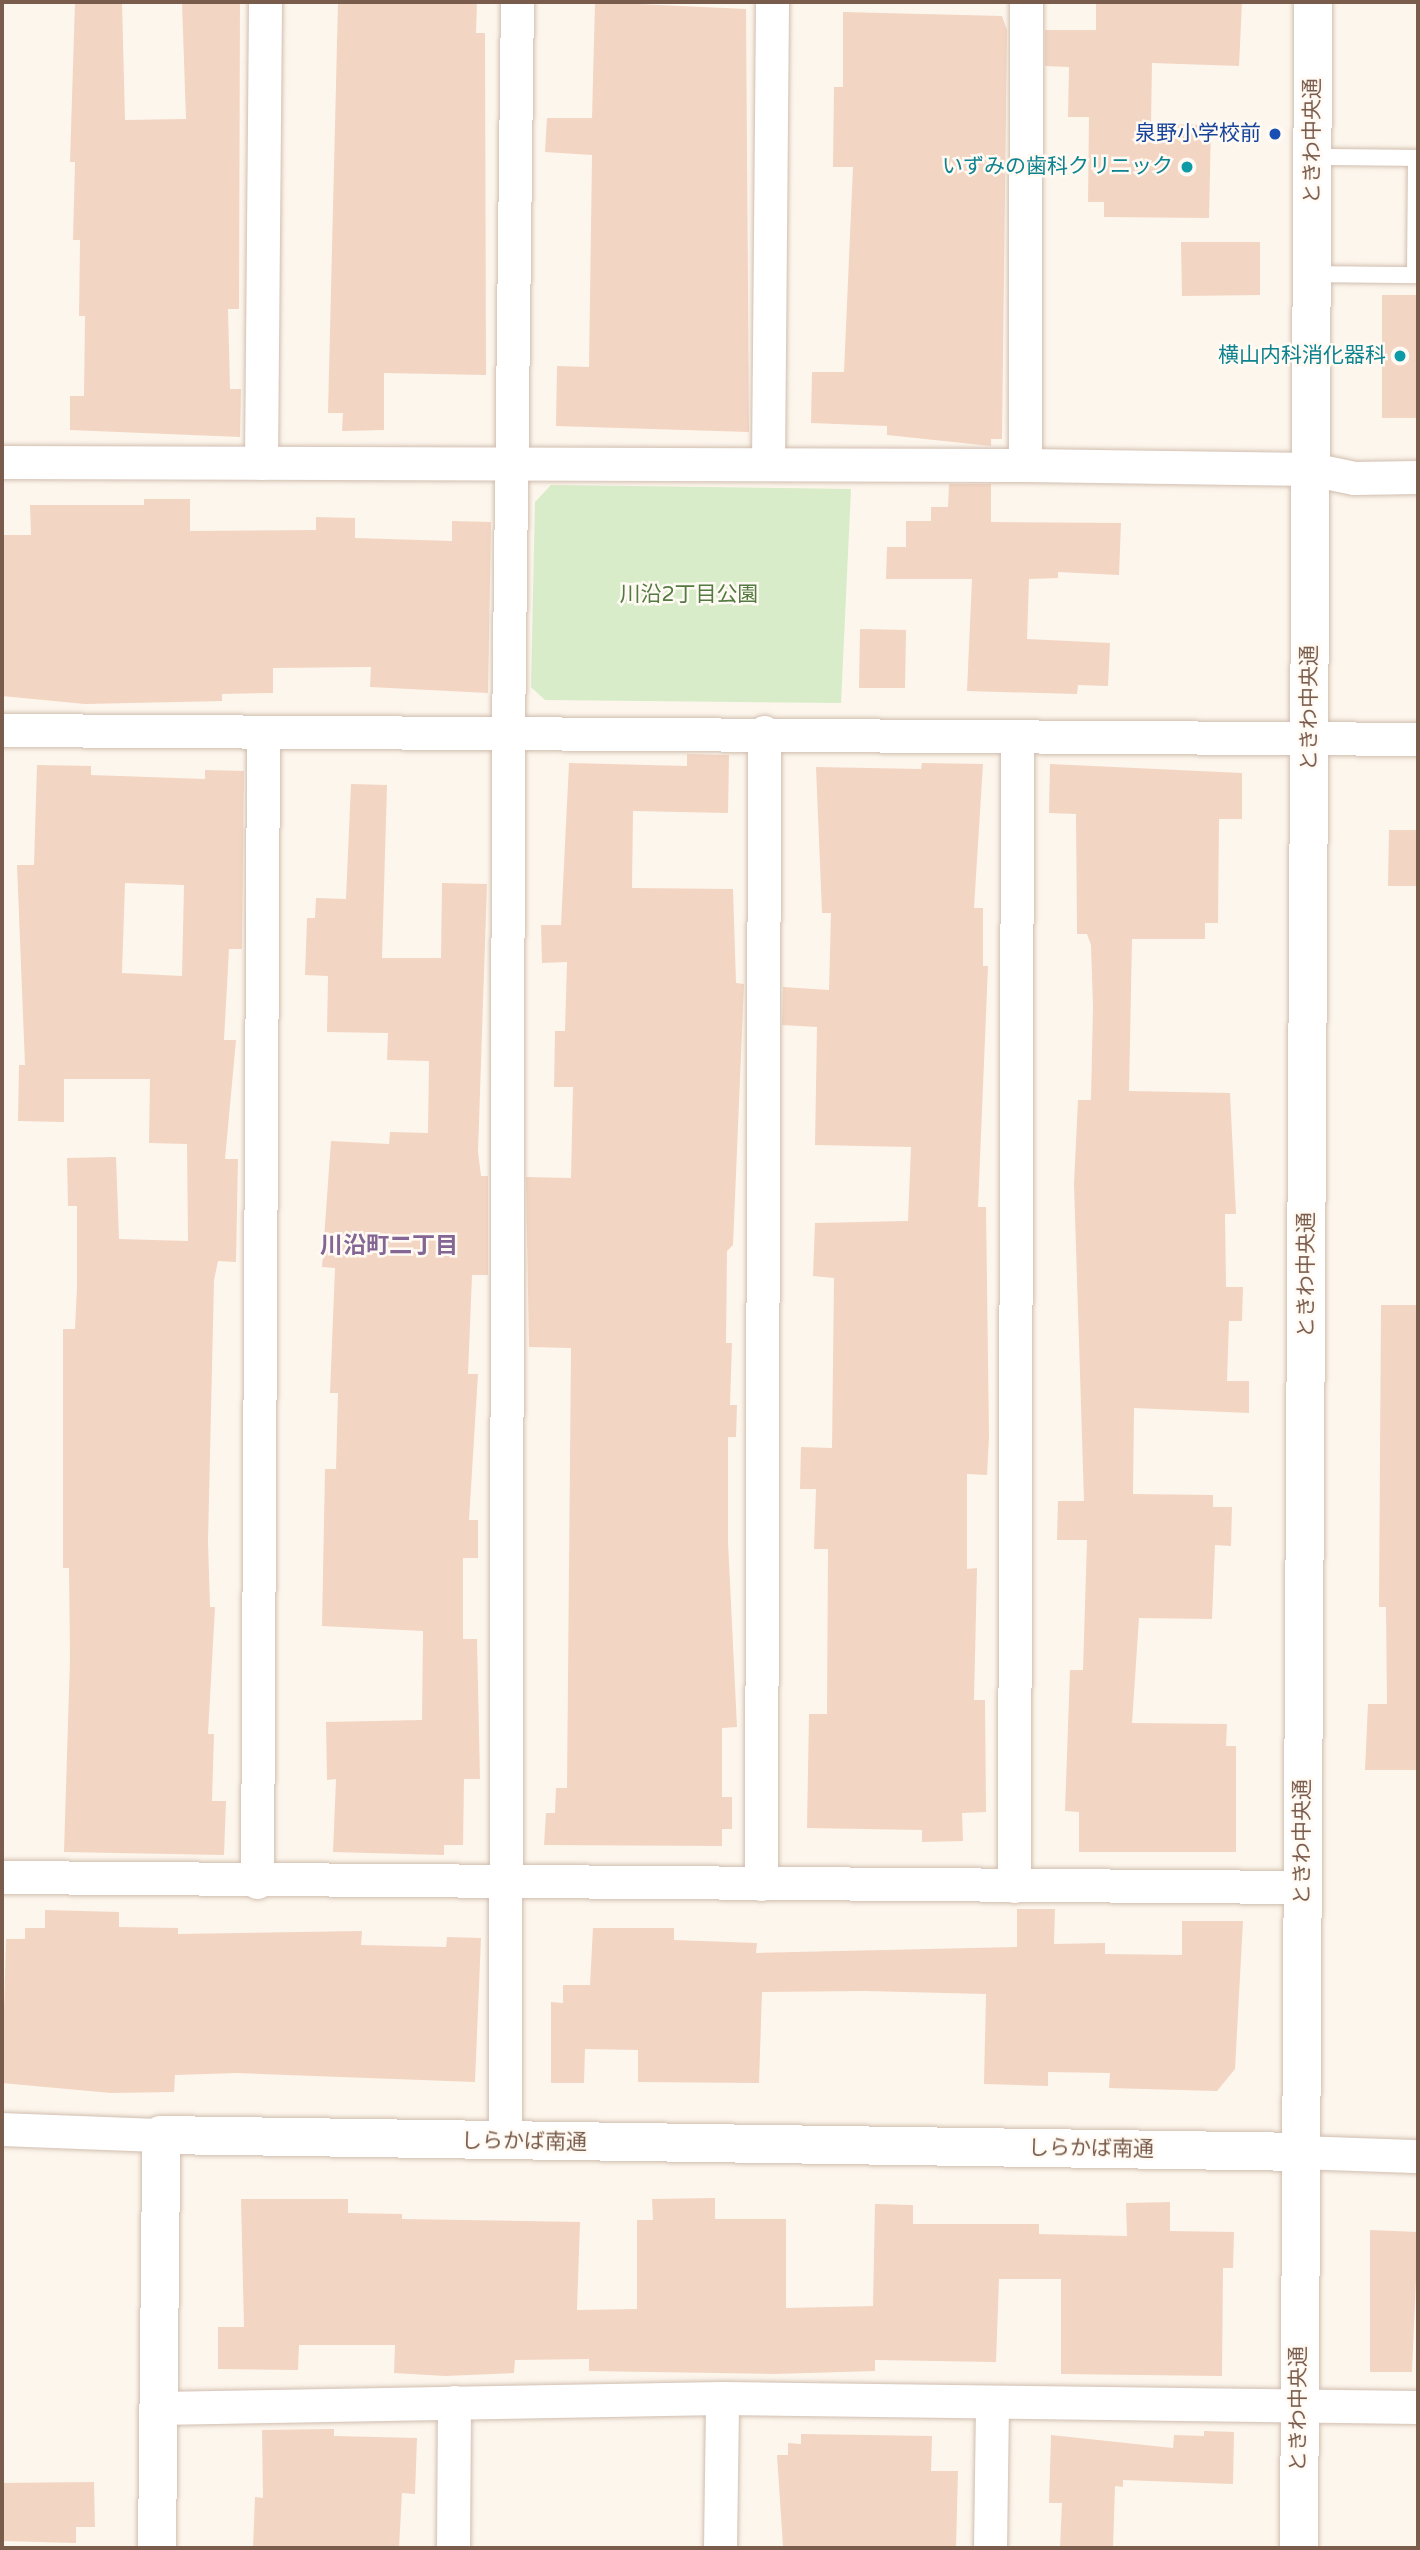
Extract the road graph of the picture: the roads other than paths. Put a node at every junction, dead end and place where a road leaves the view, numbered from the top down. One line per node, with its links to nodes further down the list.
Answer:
1 (265, 2): 9 (street)
2 (517, 2): 10 (street)
3 (772, 2): 11 (street)
4 (1026, 2): 12 (street)
5 (1313, 2): 6 (street, ときわ中央通)
6 (1313, 157): 7 (street, ときわ中央通); 7 (lane)
7 (1313, 274): 13 (street, ときわ中央通)
8 (2, 462): 9 (street)
9 (261, 463): 10 (street)
10 (513, 463): 11 (street); 18 (street)
11 (768, 463): 12 (street)
12 (1025, 466): 13 (street)
13 (1311, 469): 14 (street); 20 (street, ときわ中央通)
14 (1418, 477)
15 (2, 730): 16 (street)
16 (263, 732): 18 (street); 23 (street)
17 (764, 732): 18 (street); 19 (street); 24 (street)
18 (508, 735): 25 (street)
19 (1017, 737): 20 (street); 26 (street)
20 (1311, 739): 21 (street); 27 (street, ときわ中央通)
21 (1418, 739)
22 (2, 1877): 23 (street)
23 (257, 1882): 25 (street)
24 (761, 1884): 25 (street); 26 (street)
25 (505, 1886): 30 (street)
26 (1014, 1886): 27 (street)
27 (1303, 1887): 31 (street, ときわ中央通)
28 (2, 2129): 29 (street)
29 (161, 2135): 30 (street, しらかば南通); 38 (street)
30 (505, 2142): 31 (street, しらかば南通)
31 (1301, 2152): 32 (street); 36 (street, ときわ中央通)
32 (1418, 2156)
33 (722, 2398): 34 (street); 35 (street); 41 (street)
34 (454, 2402): 38 (street); 40 (street)
35 (992, 2403): 36 (street); 42 (street)
36 (1298, 2407): 37 (street); 43 (street, ときわ中央通)
37 (1418, 2407)
38 (158, 2408): 39 (street)
39 (157, 2548)
40 (453, 2548)
41 (720, 2548)
42 (990, 2548)
43 (1299, 2548)

